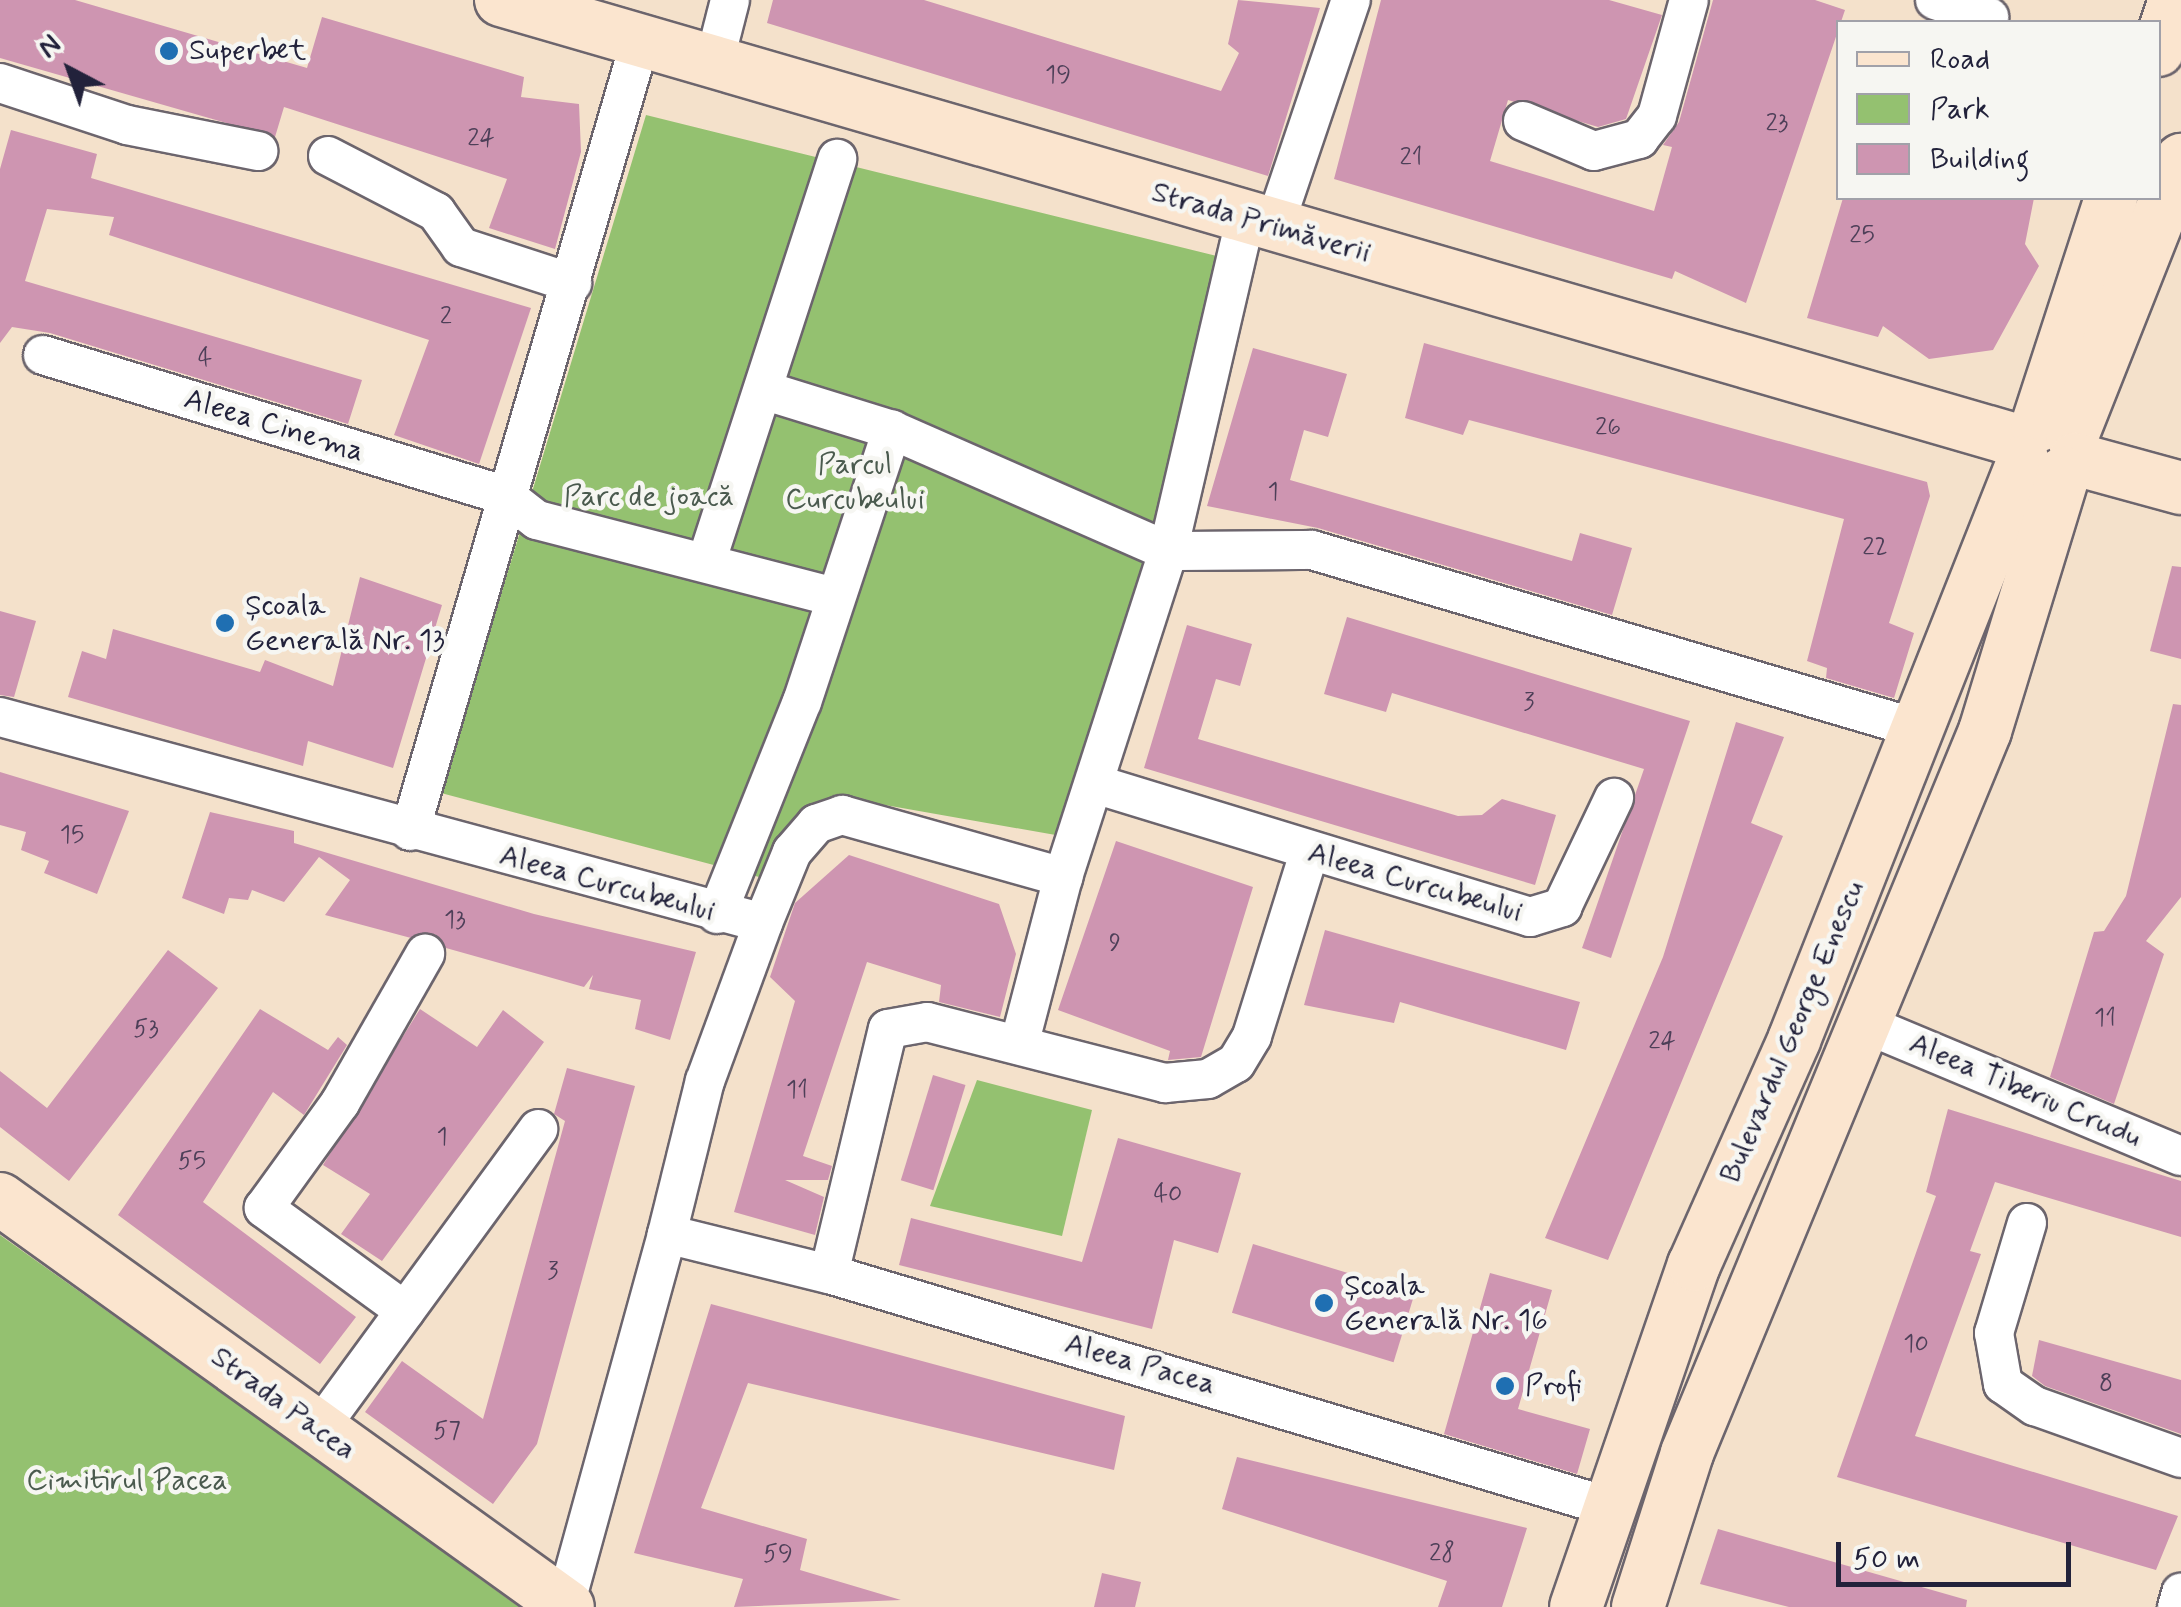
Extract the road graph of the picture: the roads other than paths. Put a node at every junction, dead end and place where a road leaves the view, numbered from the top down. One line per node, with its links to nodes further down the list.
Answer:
1 (501, 0): 9 (main road, Strada Primăverii)
2 (730, 0): 10 (street)
3 (1351, 0): 18 (street)
4 (1689, 0): 12 (street)
5 (1935, 0): 7 (street)
6 (2174, 0): 8 (main road)
7 (1990, 13)
8 (2161, 41)
9 (640, 42): 10 (main road, Strada Primăverii); 19 (street)
10 (714, 63): 18 (main road, Strada Primăverii)
11 (0, 82): 13 (street)
12 (1523, 120)
13 (258, 151)
14 (328, 156): 19 (street)
15 (837, 159): 21 (street)
16 (2181, 160): 23 (main road, Bulevardul George Enescu)
17 (2111, 200): 23 (main road, Bulevardul George Enescu)
18 (1260, 223): 23 (main road, Strada Primăverii); 26 (street)
19 (572, 283): 25 (street)
20 (42, 355): 25 (street, Aleea Cinema)
21 (763, 390): 22 (street); 27 (street)
22 (892, 430): 26 (street); 28 (street)
23 (2049, 450): 24 (main road, Strada Primăverii); 30 (main road, Bulevardul George Enescu); 39 (main road, Bulevardul George Enescu)
24 (2181, 488)
25 (506, 496): 27 (street, Aleea Cinema); 33 (street)
26 (1168, 552): 30 (street); 31 (street)
27 (706, 563): 28 (street, Aleea Cinema)
28 (834, 597): 36 (street)
29 (0, 718): 33 (street, Aleea Curcubeului)
30 (1919, 729): 50 (main road, Bulevardul George Enescu)
31 (1094, 784): 34 (street, Aleea Curcubeului); 35 (street)
32 (1614, 798): 34 (street, Aleea Curcubeului)
33 (410, 831): 36 (street, Aleea Curcubeului)
34 (1309, 853): 40 (street)
35 (1063, 877): 37 (street); 40 (street)
36 (717, 914): 37 (street, Aleea Curcubeului)
37 (763, 924): 45 (street)
38 (425, 954): 47 (street)
39 (1870, 1026): 42 (street, Aleea Tiberiu Crudu); 53 (main road, Bulevardul George Enescu)
40 (1018, 1045): 46 (street)
41 (538, 1129): 47 (street)
42 (2181, 1156)
43 (0, 1199): 48 (main road, Strada Pacea)
44 (2027, 1223): 49 (street)
45 (667, 1234): 46 (street, Aleea Pacea); 52 (street)
46 (830, 1274): 50 (street, Aleea Pacea)
47 (405, 1311): 48 (street)
48 (318, 1430): 52 (main road, Strada Pacea)
49 (2181, 1458)
50 (1610, 1507): 54 (main road, Bulevardul George Enescu)
51 (2181, 1593): 55 (street)
52 (567, 1606)
53 (1640, 1606)
54 (1576, 1607)
55 (2177, 1607)

